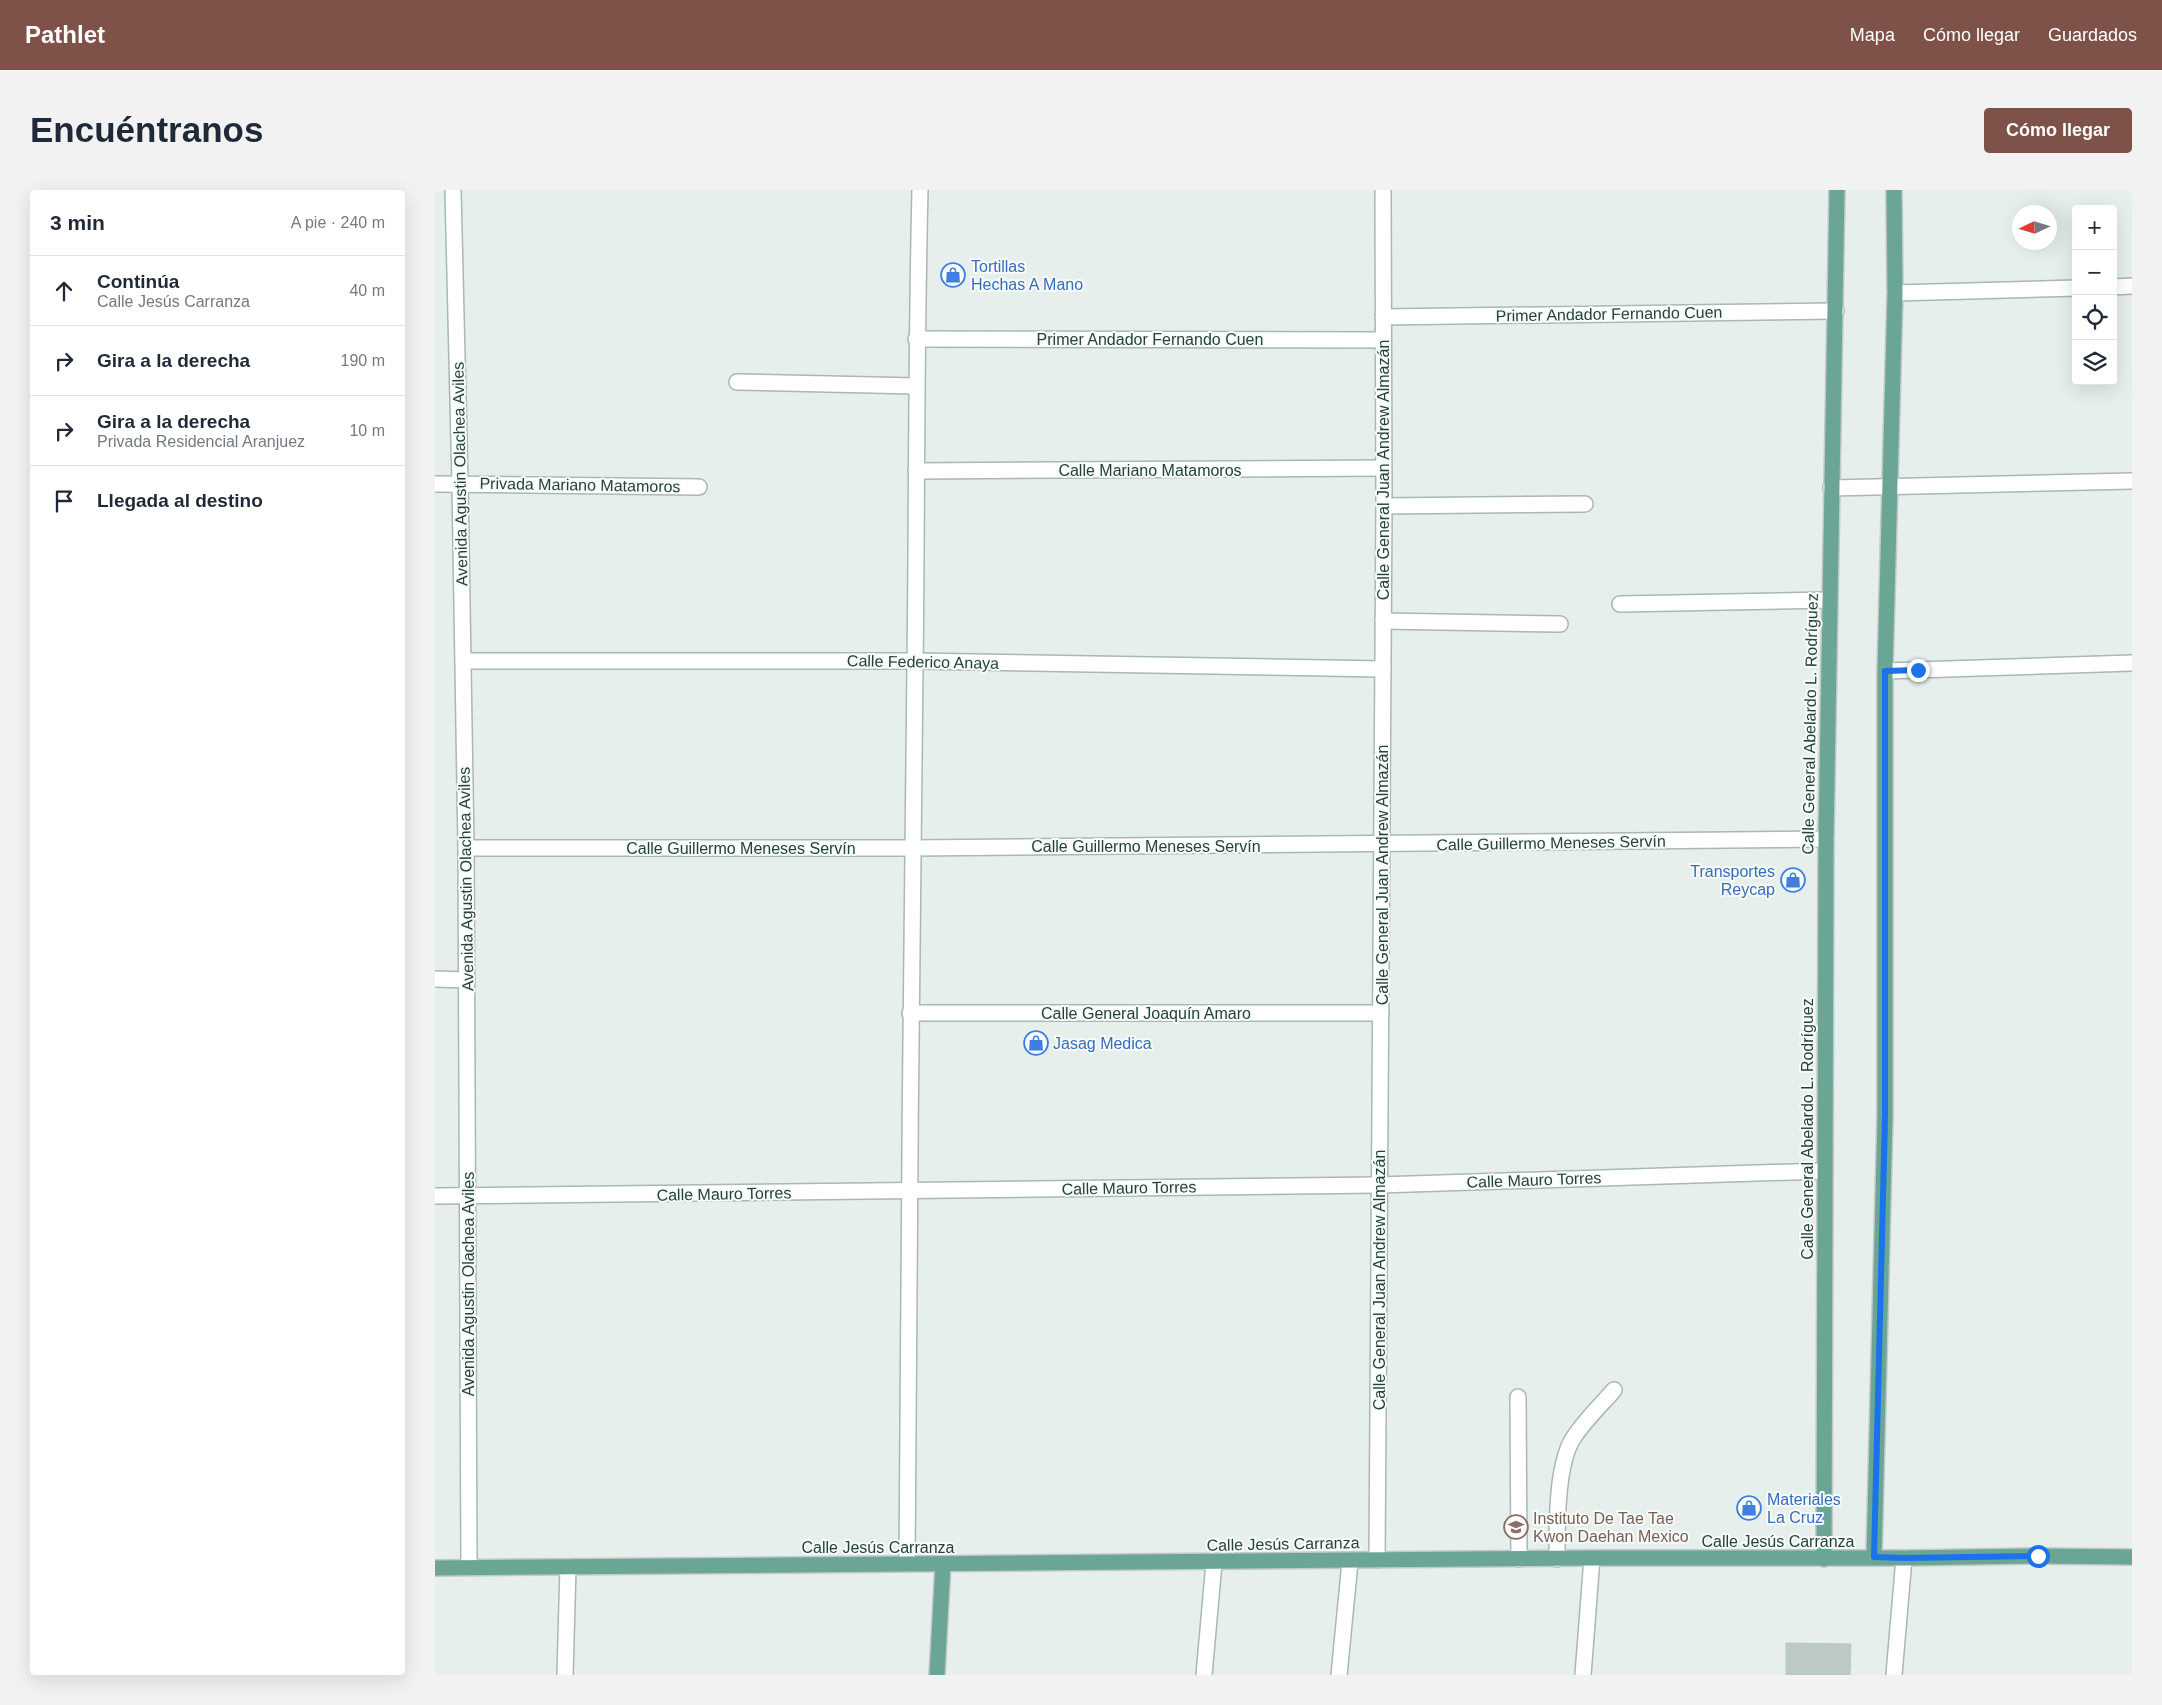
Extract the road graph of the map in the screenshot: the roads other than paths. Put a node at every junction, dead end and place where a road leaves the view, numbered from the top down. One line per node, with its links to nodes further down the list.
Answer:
1 (453, 190): 20 (street, Avenida Agustin Olachea Aviles)
2 (920, 190): 12 (street)
3 (1383, 190): 11 (street, Calle General Juan Andrew Almazán)
4 (1837, 190): 10 (main road, Calle General Abelardo L. Rodríguez)
5 (1894, 190): 9 (main road)
6 (2132, 286): 7 (street)
7 (2117, 287)
8 (2072, 288): 9 (street)
9 (1895, 293): 23 (main road)
10 (1836, 311): 11 (street, Primer Andador Fernando Cuen); 22 (main road, Calle General Abelardo L. Rodríguez)
11 (1383, 318): 13 (street, Calle General Juan Andrew Almazán)
12 (916, 339): 13 (street, Primer Andador Fernando Cuen); 15 (street)
13 (1383, 340): 16 (street, Calle General Juan Andrew Almazán)
14 (737, 382): 15 (street)
15 (916, 386): 17 (street)
16 (1383, 468): 17 (street, Calle Mariano Matamoros); 25 (street, Calle General Juan Andrew Almazán)
17 (916, 471): 31 (street)
18 (2132, 481): 23 (street)
19 (435, 484): 20 (street)
20 (460, 484): 21 (street, Privada Mariano Matamoros); 30 (street, Avenida Agustin Olachea Aviles)
21 (699, 487)
22 (1831, 488): 23 (street); 26 (main road, Calle General Abelardo L. Rodríguez)
23 (1891, 488): 34 (main road)
24 (1585, 504): 25 (street)
25 (1384, 506): 28 (street, Calle General Juan Andrew Almazán)
26 (1829, 600): 27 (street); 35 (main road, Calle General Abelardo L. Rodríguez)
27 (1620, 604)
28 (1383, 621): 29 (street); 33 (street, Calle General Juan Andrew Almazán)
29 (1560, 624)
30 (463, 661): 31 (street, Calle Federico Anaya); 37 (street, Avenida Agustin Olachea Aviles)
31 (915, 661): 33 (street, Calle Federico Anaya); 38 (street)
32 (2132, 663): 34 (street)
33 (1383, 669): 36 (street, Calle General Juan Andrew Almazán)
34 (1885, 671): 50 (main road)
35 (1826, 839): 36 (street, Calle Guillermo Meneses Servín); 43 (main road, Calle General Abelardo L. Rodríguez)
36 (1382, 845): 38 (street, Calle Guillermo Meneses Servín); 41 (street, Calle General Juan Andrew Almazán)
37 (466, 848): 38 (street, Calle Guillermo Meneses Servín); 40 (street, Avenida Agustin Olachea Aviles)
38 (913, 848): 42 (street)
39 (435, 979): 40 (street)
40 (467, 980): 47 (street, Avenida Agustin Olachea Aviles)
41 (1381, 1013): 42 (street, Calle General Joaquín Amaro); 44 (street, Calle General Juan Andrew Almazán)
42 (910, 1014): 45 (street)
43 (1823, 1171): 44 (street, Calle Mauro Torres); 56 (main road, Calle General Abelardo L. Rodríguez)
44 (1379, 1185): 45 (street, Calle Mauro Torres); 57 (street, Calle General Juan Andrew Almazán)
45 (909, 1192): 47 (street, Calle Mauro Torres); 60 (street)
46 (435, 1196): 47 (street, Calle Mauro Torres)
47 (467, 1196): 62 (street, Avenida Agustin Olachea Aviles)
48 (1614, 1390): 55 (street)
49 (1518, 1397): 54 (street)
50 (1874, 1557): 53 (main road, Calle Jesús Carranza); 56 (main road, Calle Jesús Carranza)
51 (2132, 1557): 53 (main road, Calle Jesús Carranza)
52 (1593, 1558): 55 (main road, Calle Jesús Carranza); 56 (main road, Calle Jesús Carranza); 69 (street)
53 (1904, 1558): 70 (street)
54 (1519, 1559): 55 (main road, Calle Jesús Carranza); 57 (main road, Calle Jesús Carranza)
55 (1557, 1559)
56 (1824, 1559)
57 (1377, 1560): 58 (main road, Calle Jesús Carranza)
58 (1350, 1562): 59 (main road, Calle Jesús Carranza); 68 (street)
59 (1214, 1563): 61 (main road, Calle Jesús Carranza); 67 (street)
60 (907, 1564): 61 (main road, Calle Jesús Carranza); 63 (main road, Calle Jesús Carranza)
61 (943, 1564): 66 (main road)
62 (469, 1567): 63 (main road, Calle Jesús Carranza); 64 (main road, Calle Jesús Carranza)
63 (568, 1567): 65 (street)
64 (435, 1568)
65 (565, 1675)
66 (937, 1675)
67 (1204, 1675)
68 (1339, 1675)
69 (1583, 1675)
70 (1894, 1675)

